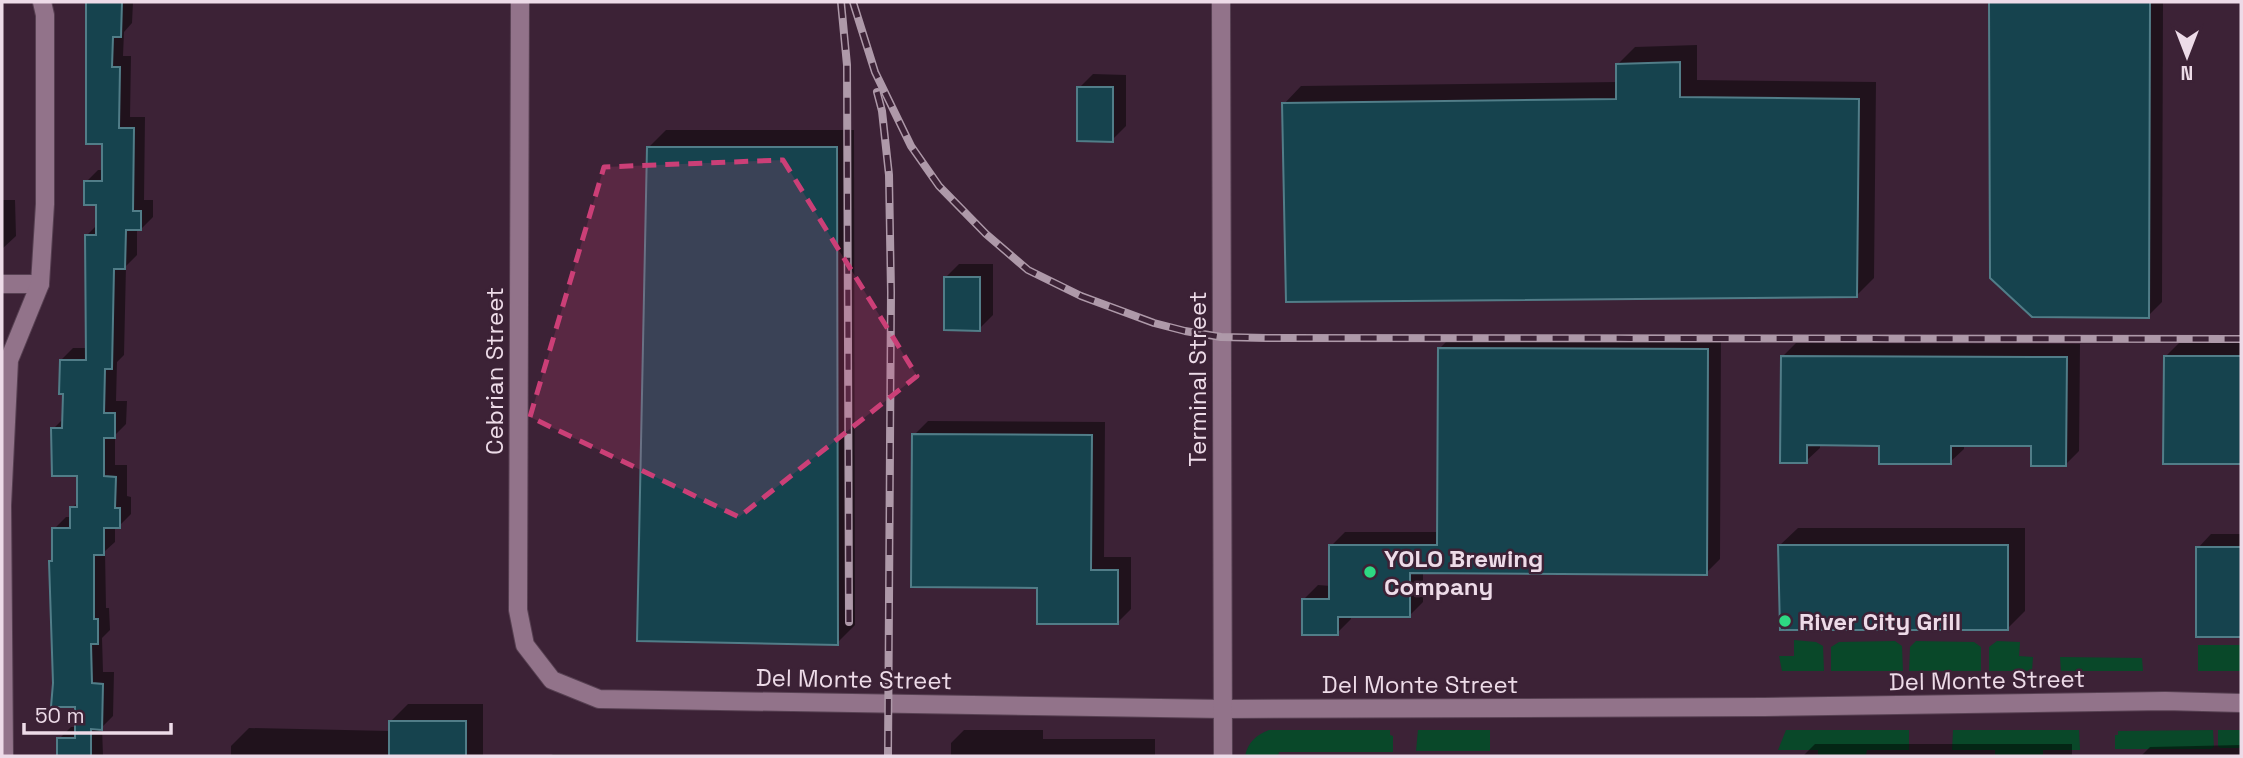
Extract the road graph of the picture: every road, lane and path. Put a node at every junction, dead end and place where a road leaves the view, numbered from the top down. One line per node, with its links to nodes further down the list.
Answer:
1 (43, 2): 5 (street)
2 (520, 2): 7 (street, Cebrian Street)
3 (1221, 2): 9 (street, Terminal Street)
4 (2, 284): 5 (street)
5 (40, 284): 6 (street)
6 (2, 505): 10 (street)
7 (599, 699): 9 (street, Del Monte Street)
8 (2241, 703): 9 (street, Del Monte Street)
9 (1223, 709): 11 (street, Terminal Street)
10 (4, 756)
11 (1223, 756)

